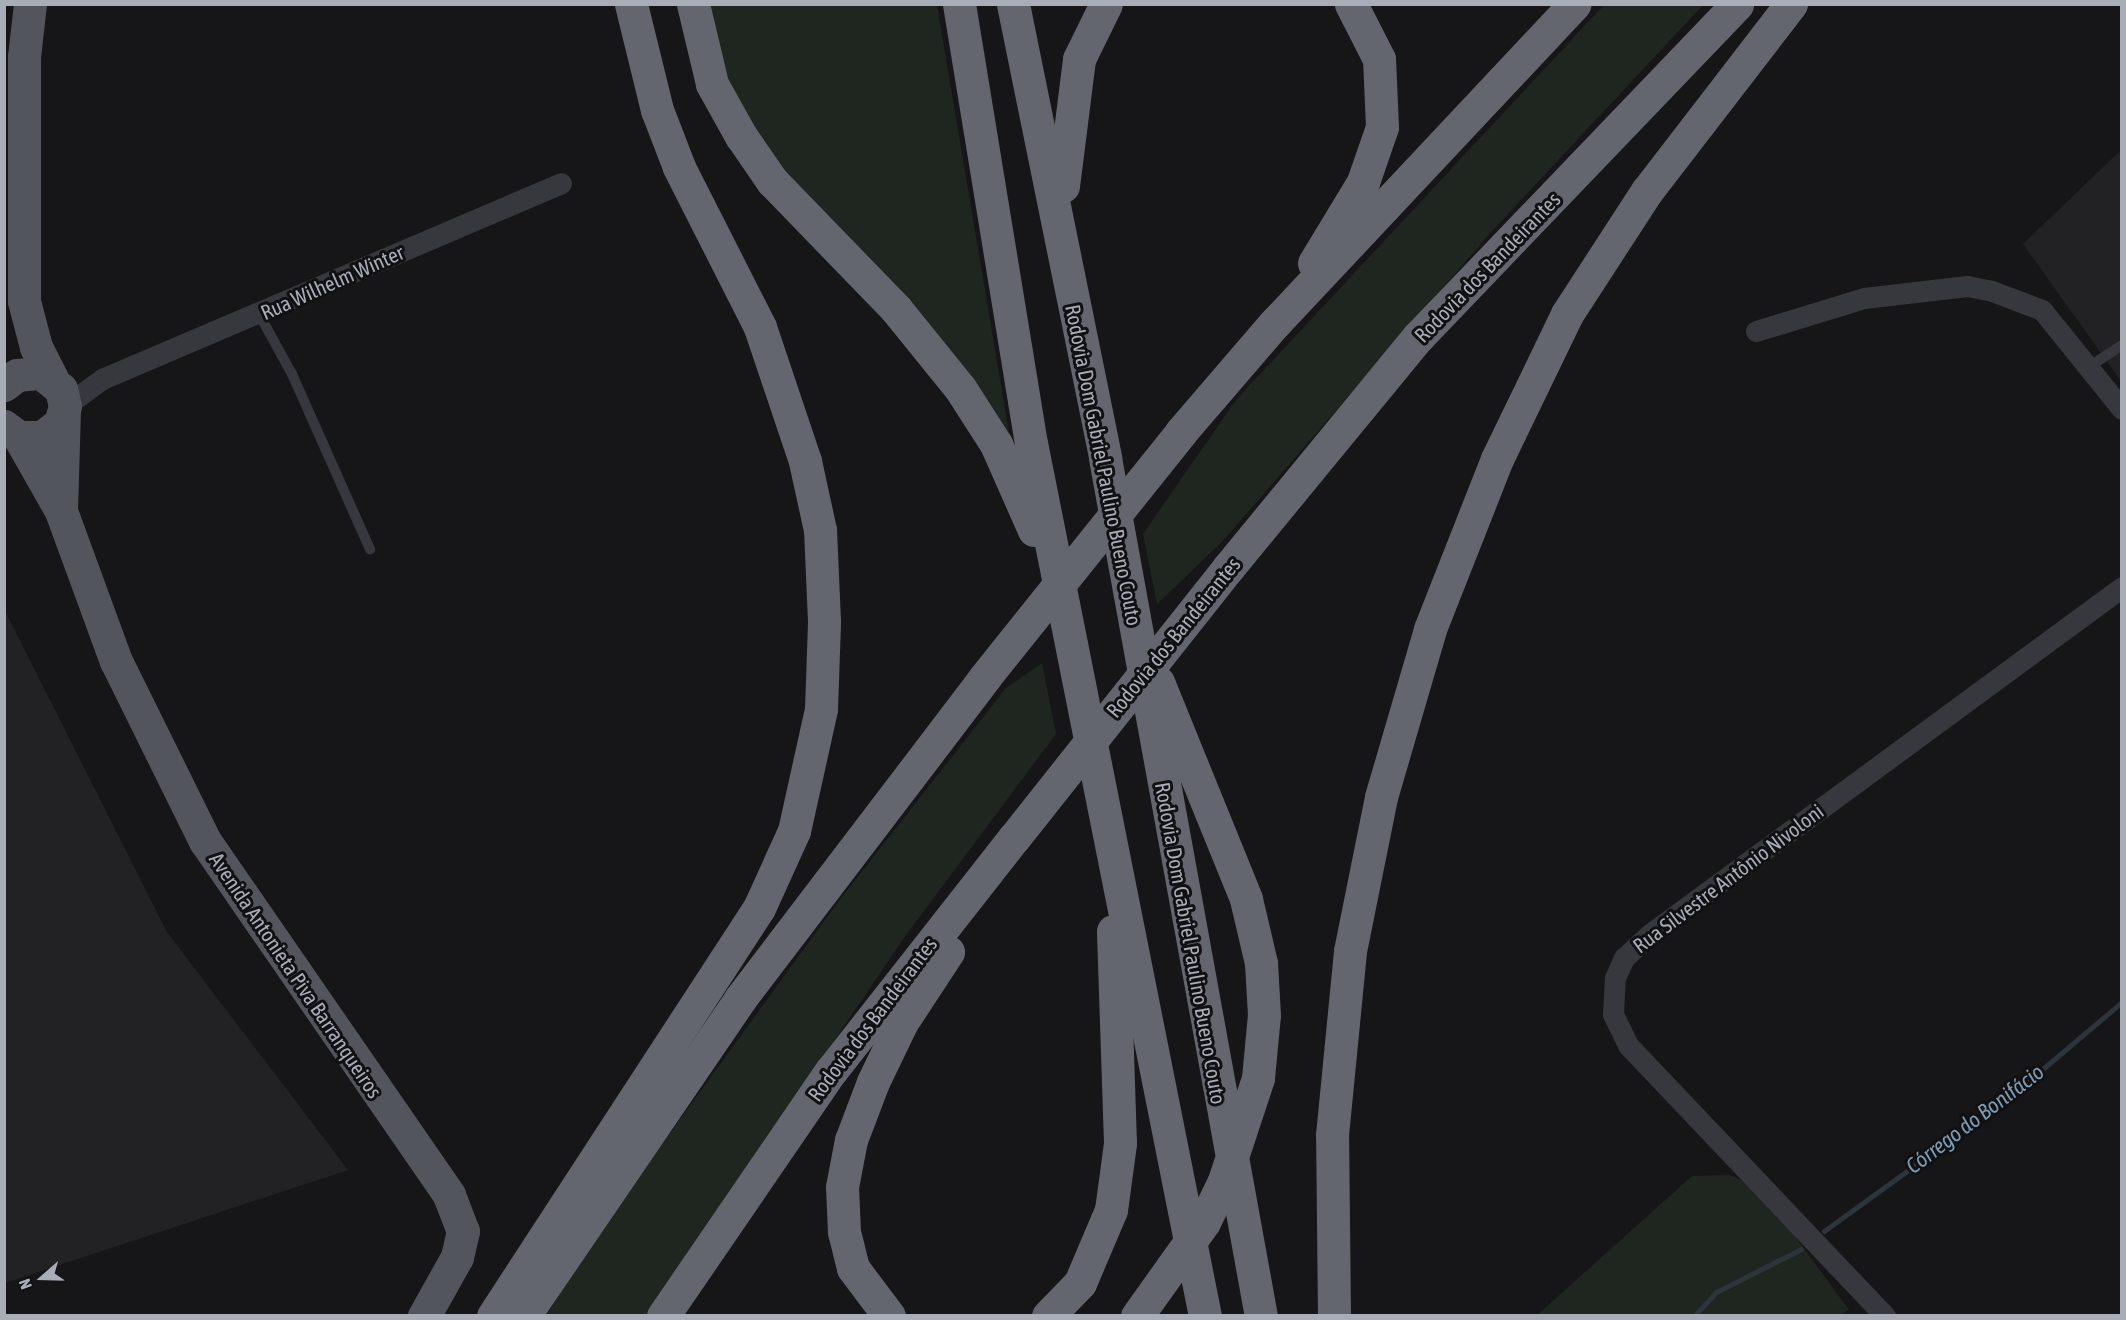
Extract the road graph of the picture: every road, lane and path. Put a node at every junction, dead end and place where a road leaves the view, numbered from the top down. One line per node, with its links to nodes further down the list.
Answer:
1 (30, 4): 13 (main road)
2 (631, 4): 31 (highway)
3 (693, 4): 27 (highway)
4 (959, 4): 27 (highway)
5 (1013, 4): 12 (highway, Rodovia Dom Gabriel Paulino Bueno Couto)
6 (1106, 4): 12 (highway)
7 (1351, 4): 15 (highway)
8 (1575, 4): 15 (highway)
9 (1737, 4): 29 (highway, Rodovia dos Bandeirantes, bridge)
10 (1791, 4): 39 (highway)
11 (561, 183): 14 (street, Rua Wilhelm Winter)
12 (1060, 226): 26 (highway, Rodovia Dom Gabriel Paulino Bueno Couto)
13 (24, 301): 19 (main road); 20 (main road)
14 (259, 314): 20 (street, Rua Wilhelm Winter); 24 (lane)
15 (1274, 324): 32 (highway, bridge)
16 (1756, 331): 18 (street)
17 (2121, 345): 18 (lane)
18 (2090, 366): 21 (street)
19 (6, 383): 20 (main road)
20 (59, 395): 22 (main road); 23 (main road)
21 (2121, 409)
22 (11, 434): 23 (main road)
23 (61, 511): 30 (main road, Avenida Antonieta Piva Barranqueiros)
24 (370, 549)
25 (2121, 587): 40 (street, Rua Silvestre Antônio Nivoloni)
26 (1133, 621): 36 (highway, bridge); 38 (highway, Rodovia Dom Gabriel Paulino Bueno Couto)
27 (1075, 654): 28 (highway)
28 (1106, 804): 35 (highway); 37 (highway)
29 (990, 866): 33 (highway, Rodovia dos Bandeirantes); 34 (highway)
30 (424, 1316)
31 (493, 1316)
32 (524, 1316)
33 (663, 1316)
34 (889, 1316)
35 (1048, 1316)
36 (1137, 1316)
37 (1205, 1316)
38 (1261, 1316)
39 (1334, 1316)
40 (1885, 1316)

